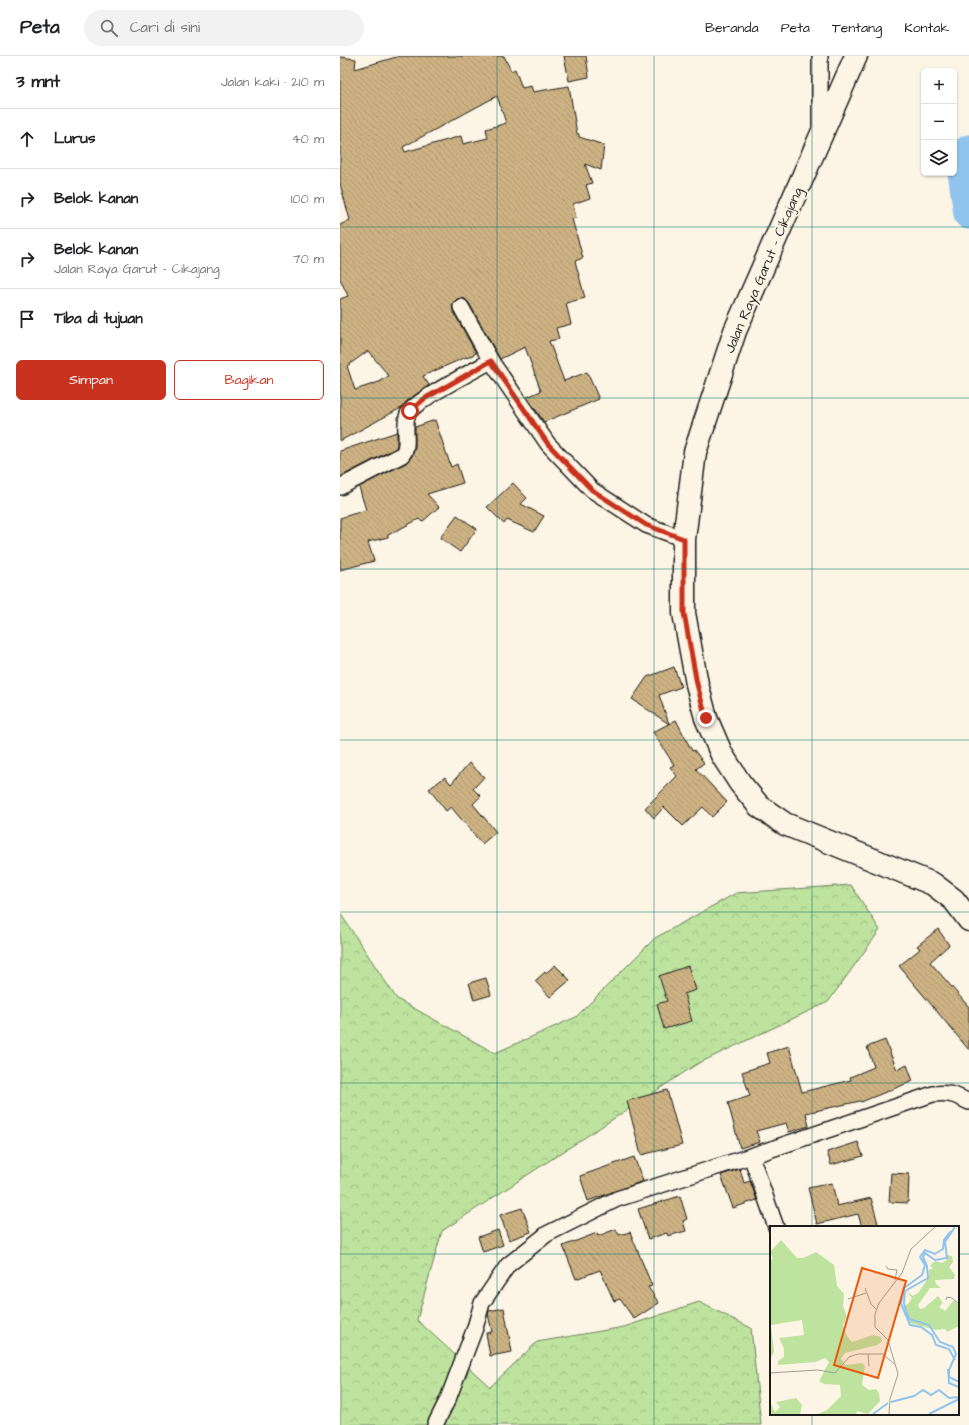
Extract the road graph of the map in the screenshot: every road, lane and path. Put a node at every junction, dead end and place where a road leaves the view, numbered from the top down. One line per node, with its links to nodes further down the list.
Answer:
1 (820, 56): 3 (street)
2 (856, 56): 3 (main road, Jalan Raya Garut - Cikajang)
3 (820, 138): 7 (main road, Jalan Raya Garut - Cikajang)
4 (461, 306): 5 (street)
5 (491, 361): 6 (street); 7 (street)
6 (340, 487)
7 (684, 539): 8 (main road, Jalan Raya Garut - Cikajang)
8 (969, 920)
9 (969, 1102): 10 (street)
10 (751, 1156): 11 (street); 12 (street)
11 (776, 1226)
12 (435, 1425)

